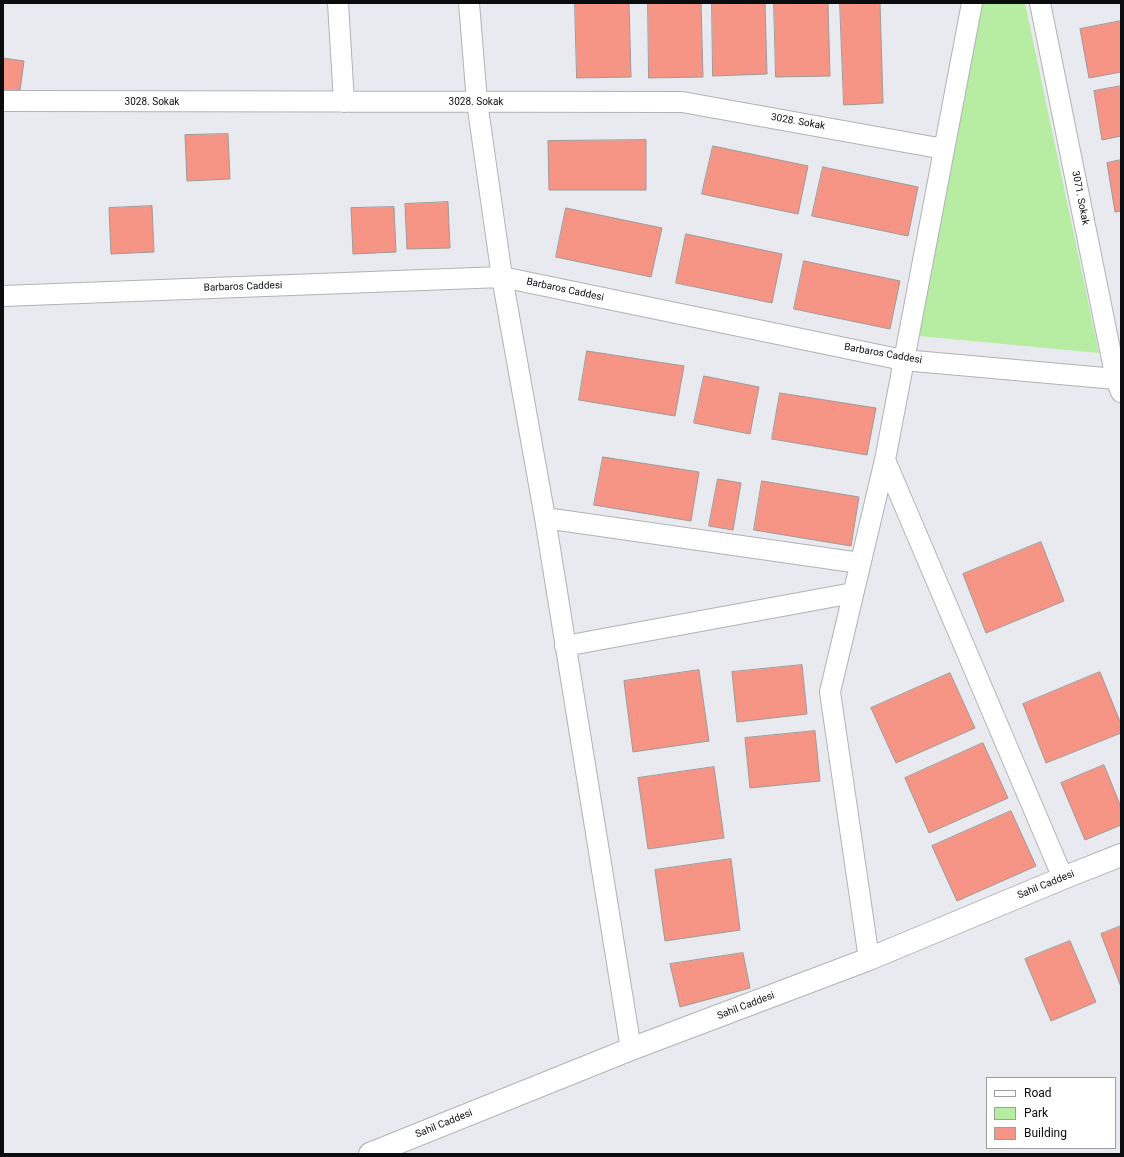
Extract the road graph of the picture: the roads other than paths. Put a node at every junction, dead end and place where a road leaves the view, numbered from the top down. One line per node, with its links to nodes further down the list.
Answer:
1 (338, 3): 6 (street)
2 (469, 3): 7 (street)
3 (972, 3): 8 (street)
4 (1040, 3): 12 (street, 3071. Sokak)
5 (3, 101): 6 (street, 3028. Sokak)
6 (344, 102): 7 (street, 3028. Sokak)
7 (477, 102): 8 (street, 3028. Sokak); 9 (street)
8 (944, 148): 11 (street)
9 (502, 277): 10 (street, Barbaros Caddesi); 11 (street, Barbaros Caddesi); 14 (street)
10 (3, 296)
11 (903, 360): 12 (street, Barbaros Caddesi); 13 (street)
12 (1119, 383)
13 (885, 460): 15 (street); 19 (street)
14 (545, 518): 15 (street); 17 (street)
15 (860, 563): 16 (street)
16 (853, 593): 17 (street); 20 (street)
17 (566, 646): 21 (street)
18 (1121, 856): 19 (street, Sahil Caddesi)
19 (1063, 878): 20 (street, Sahil Caddesi)
20 (869, 958): 21 (street, Sahil Caddesi)
21 (631, 1049): 22 (street, Sahil Caddesi)
22 (370, 1154)

